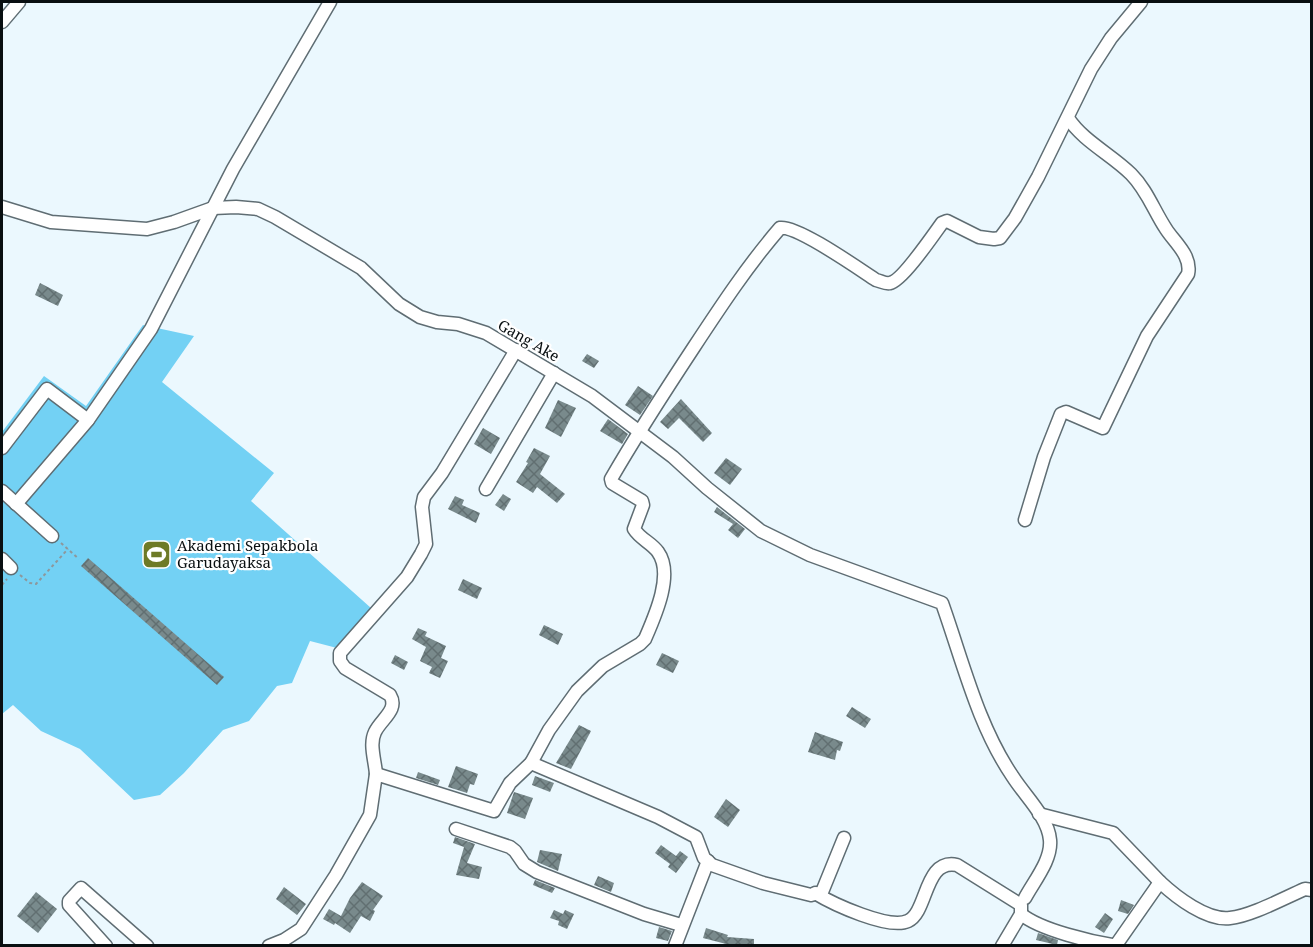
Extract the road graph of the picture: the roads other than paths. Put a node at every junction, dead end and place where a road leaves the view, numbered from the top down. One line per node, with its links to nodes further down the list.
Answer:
1 (19, 2): 4 (street)
2 (330, 2): 7 (street)
3 (1141, 2): 5 (street)
4 (2, 22)
5 (1068, 118): 11 (street); 16 (street)
6 (2, 207): 7 (street, Gang Ake)
7 (213, 208): 8 (street, Gang Ake); 10 (street)
8 (516, 350): 9 (street, Gang Ake); 21 (street)
9 (554, 373): 11 (street, Gang Ake); 13 (street)
10 (88, 420): 12 (street); 15 (street)
11 (639, 430): 20 (street); 22 (street, Gang Ake)
12 (2, 448)
13 (486, 489)
14 (2, 491): 15 (street)
15 (16, 504): 17 (street)
16 (1025, 520)
17 (52, 536)
18 (2, 559): 19 (street)
19 (11, 568)
20 (531, 763): 21 (street); 25 (street)
21 (376, 774): 34 (street)
22 (1039, 814): 26 (street); 29 (street)
23 (456, 829): 31 (street)
24 (844, 838): 28 (street)
25 (708, 861): 28 (street); 31 (street)
26 (1160, 882): 27 (street); 37 (street)
27 (1311, 890)
28 (815, 893): 30 (street)
29 (1025, 898)
30 (1021, 914): 36 (street); 37 (street)
31 (681, 925): 35 (street)
32 (106, 945): 33 (street)
33 (147, 945)
34 (269, 945)
35 (675, 945)
36 (1002, 945)
37 (1116, 945)

